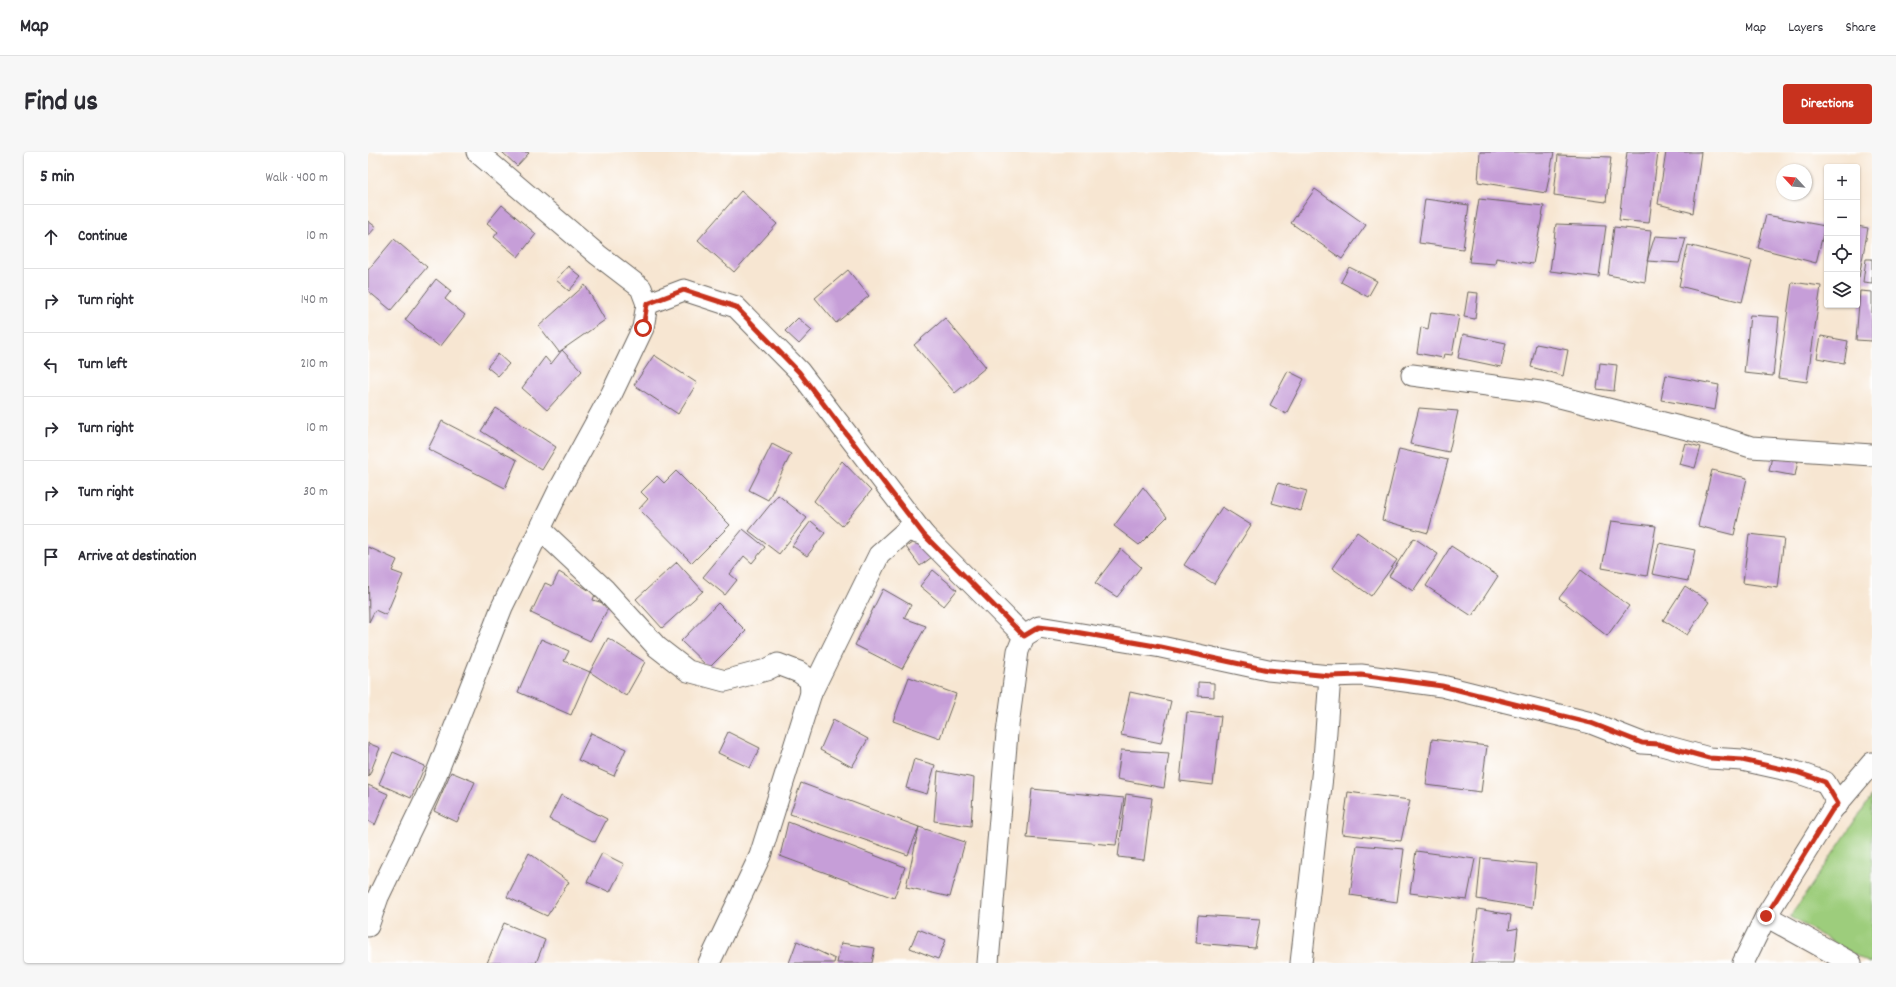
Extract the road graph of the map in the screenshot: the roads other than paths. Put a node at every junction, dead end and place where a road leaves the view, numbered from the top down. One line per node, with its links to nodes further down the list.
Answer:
1 (477, 152): 2 (street)
2 (647, 304): 5 (street); 6 (street)
3 (1412, 375): 4 (street)
4 (1872, 456)
5 (541, 530): 9 (street); 13 (street)
6 (924, 535): 7 (street); 9 (street)
7 (1024, 636): 8 (street); 15 (street)
8 (1330, 676): 11 (street); 16 (street)
9 (811, 693): 14 (street)
10 (1872, 763): 11 (street)
11 (1838, 804): 12 (street)
12 (1766, 916): 17 (street); 18 (street)
13 (368, 926)
14 (709, 963)
15 (988, 963)
16 (1301, 963)
17 (1743, 963)
18 (1851, 963)

